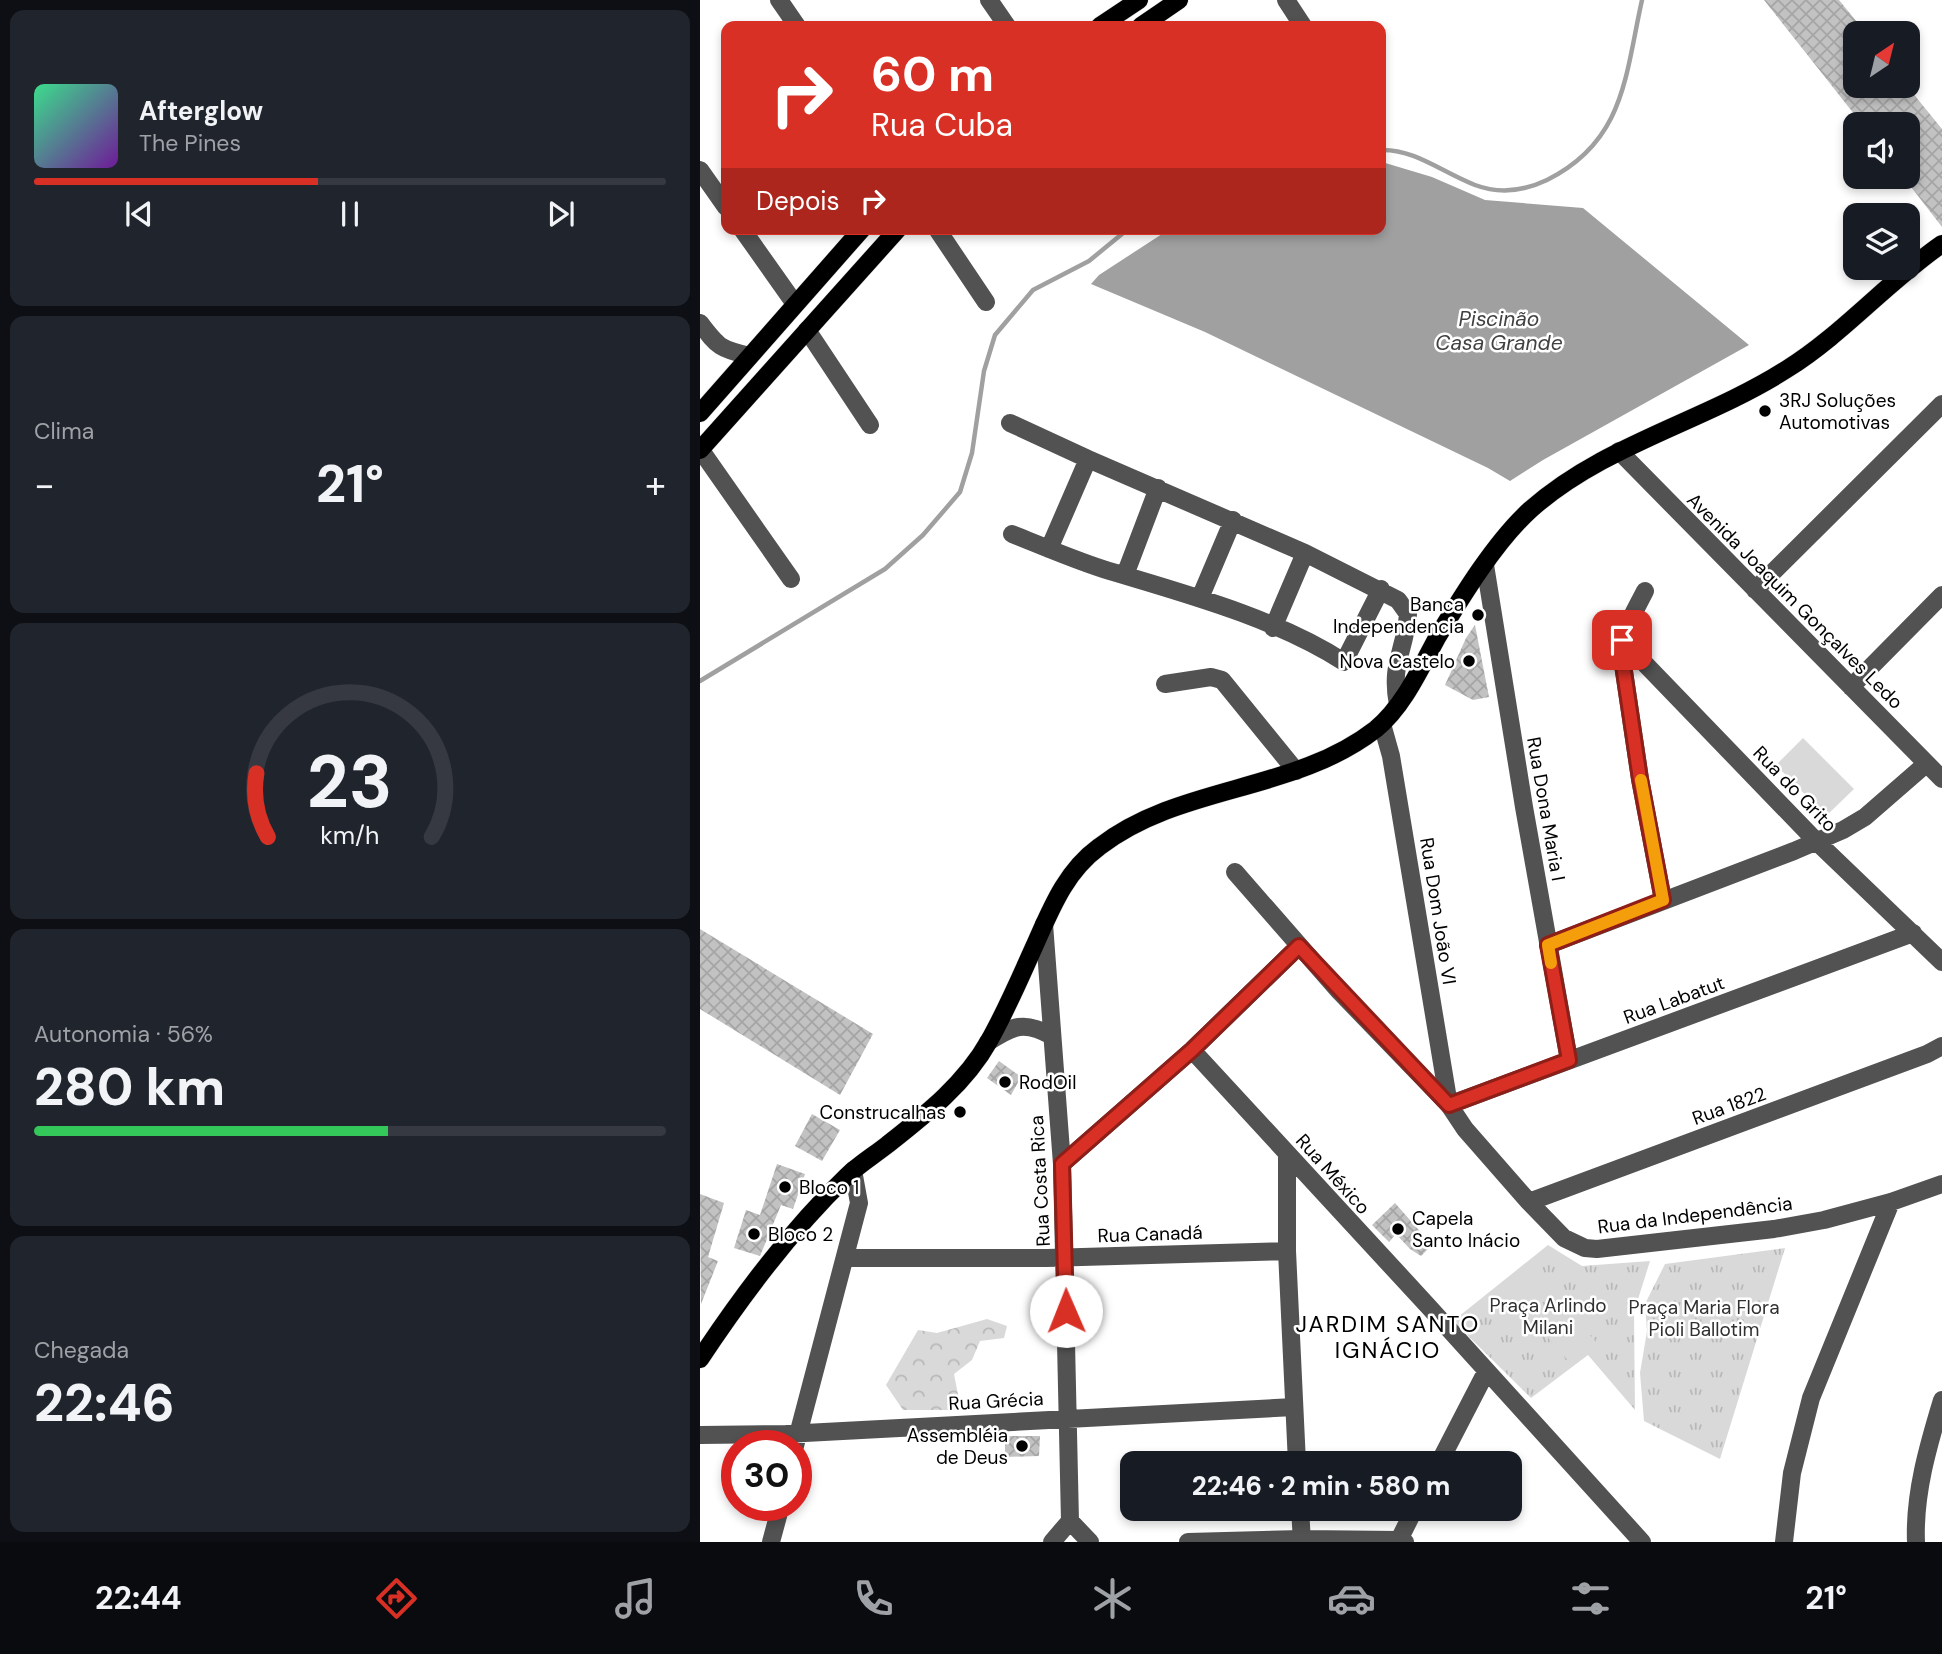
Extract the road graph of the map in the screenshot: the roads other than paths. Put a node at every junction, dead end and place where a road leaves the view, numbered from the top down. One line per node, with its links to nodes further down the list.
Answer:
1 (779, 0): 6 (street)
2 (989, 0): 7 (street)
3 (1139, 0): 8 (main road)
4 (1179, 0): 9 (main road)
5 (1286, 0): 10 (street)
6 (794, 21)
7 (1004, 21)
8 (1108, 21)
9 (1148, 21)
10 (1300, 21)
11 (700, 170): 12 (street)
12 (721, 201)
13 (746, 235): 19 (street)
14 (857, 235): 19 (main road)
15 (893, 235): 21 (main road)
16 (941, 235): 18 (street)
17 (1942, 244): 28 (main road)
18 (986, 302)
19 (795, 304): 22 (main road)
20 (700, 323): 22 (street)
21 (807, 330): 26 (street); 27 (main road)
22 (750, 356): 24 (main road)
23 (1942, 404): 39 (street)
24 (700, 413)
25 (1010, 423): 29 (street)
26 (870, 425)
27 (700, 449): 37 (street)
28 (1619, 451): 35 (main road); 39 (street, Avenida Joaquim Gonçalves Ledo)
29 (1088, 459): 30 (street); 33 (street)
30 (1158, 488): 31 (street); 36 (street)
31 (1233, 520): 34 (street); 42 (street)
32 (1012, 534): 33 (street)
33 (1049, 549): 36 (street)
34 (1305, 553): 38 (street); 43 (street)
35 (1485, 565): 47 (main road); 57 (street, Rua Dona Maria I)
36 (1125, 575): 42 (street)
37 (791, 579)
38 (1381, 589): 43 (street); 47 (street)
39 (1755, 590): 46 (street, Avenida Joaquim Gonçalves Ledo)
40 (1646, 591): 44 (street)
41 (1942, 595): 46 (street)
42 (1200, 598): 43 (street)
43 (1273, 628)
44 (1622, 640): 52 (street, Rua do Grito); 54 (street)
45 (1165, 684): 50 (street)
46 (1851, 687): 49 (street, Avenida Joaquim Gonçalves Ledo)
47 (1398, 705): 48 (main road)
48 (1382, 724): 50 (main road); 65 (street, Rua Dom João VI)
49 (1926, 764): 51 (street, Avenida Joaquim Gonçalves Ledo); 52 (street)
50 (1296, 771): 55 (main road)
51 (1942, 779)
52 (1817, 842): 54 (street); 56 (street, Rua do Grito)
53 (1235, 873): 58 (street, Rua da Independência)
54 (1663, 900): 57 (street)
55 (1044, 924): 60 (street, Rua Costa Rica); 61 (main road)
56 (1913, 933): 59 (street, Rua do Grito); 64 (street, Rua Labatut)
57 (1548, 945): 64 (street, Rua Dona Maria I)
58 (1299, 946): 63 (street); 65 (street, Rua da Independência)
59 (1942, 962)
60 (1052, 1036): 61 (street); 67 (street, Rua Costa Rica)
61 (988, 1042): 68 (main road)
62 (1942, 1046): 70 (street, Rua 1822)
63 (1192, 1050): 66 (street, Rua México); 67 (street)
64 (1569, 1060): 65 (street, Rua Labatut)
65 (1449, 1105): 70 (street, Rua da Independência)
66 (1287, 1154): 72 (street); 76 (street, Rua México)
67 (1062, 1164): 74 (street, Rua Costa Rica)
68 (853, 1170): 73 (street); 75 (main road)
69 (1942, 1184): 71 (street, Rua da Independência)
70 (1529, 1202): 71 (street, Rua da Independência)
71 (1891, 1202): 98 (street)
72 (1287, 1251): 74 (street, Rua Canadá); 78 (street)
73 (846, 1258): 74 (street, Rua Canadá); 80 (street)
74 (1065, 1258): 79 (street, Rua Costa Rica)
75 (700, 1359)
76 (1486, 1372): 86 (street); 97 (street, Rua México)
77 (1942, 1401): 84 (street)
78 (1294, 1407): 79 (street, Rua Grécia); 85 (street)
79 (1068, 1419): 83 (street, Rua Grécia); 88 (street, Rua Costa Rica)
80 (799, 1430)
81 (700, 1435): 82 (street, Rua Grécia)
82 (721, 1436)
83 (812, 1438)
84 (1934, 1450): 99 (street)
85 (1296, 1451)
86 (1445, 1451)
87 (777, 1521): 93 (street)
88 (1070, 1521): 94 (street); 95 (street)
89 (1301, 1521): 91 (street)
90 (1410, 1521): 92 (street)
91 (1302, 1540): 92 (street); 96 (street)
92 (1402, 1541)
93 (771, 1542)
94 (1052, 1542)
95 (1090, 1542)
96 (1188, 1542)
97 (1642, 1542)
98 (1784, 1542)
99 (1916, 1542)

